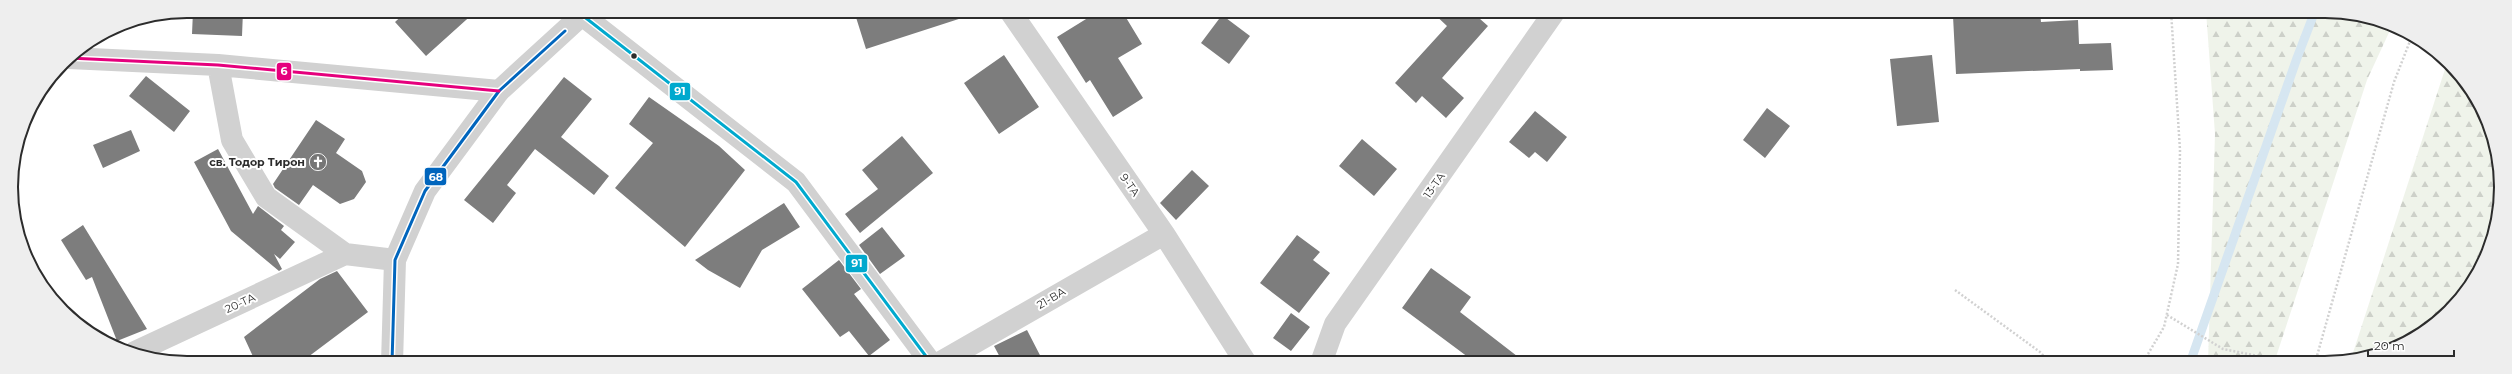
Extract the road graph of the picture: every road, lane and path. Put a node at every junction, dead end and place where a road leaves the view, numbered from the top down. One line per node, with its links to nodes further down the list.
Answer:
1 (579, 18): 9 (street)
2 (591, 18): 18 (street)
3 (1015, 18): 10 (street, 9-ТА)
4 (1551, 18): 21 (street, 13-ТА)
5 (2171, 18): 14 (path)
6 (2410, 41): 24 (path)
7 (78, 58): 8 (street)
8 (218, 65): 9 (street); 11 (street)
9 (499, 91): 12 (street)
10 (1164, 234): 19 (street, 21-ВА); 20 (street, 9-ТА)
11 (345, 254): 12 (street); 15 (street, 20-ТА)
12 (395, 260): 17 (street)
13 (1954, 290): 22 (path)
14 (2167, 315): 16 (path); 23 (path)
15 (141, 349)
16 (2148, 354)
17 (392, 356)
18 (926, 356)
19 (951, 356)
20 (1242, 356)
21 (1324, 356)
22 (2044, 356)
23 (2258, 356)
24 (2317, 356)

